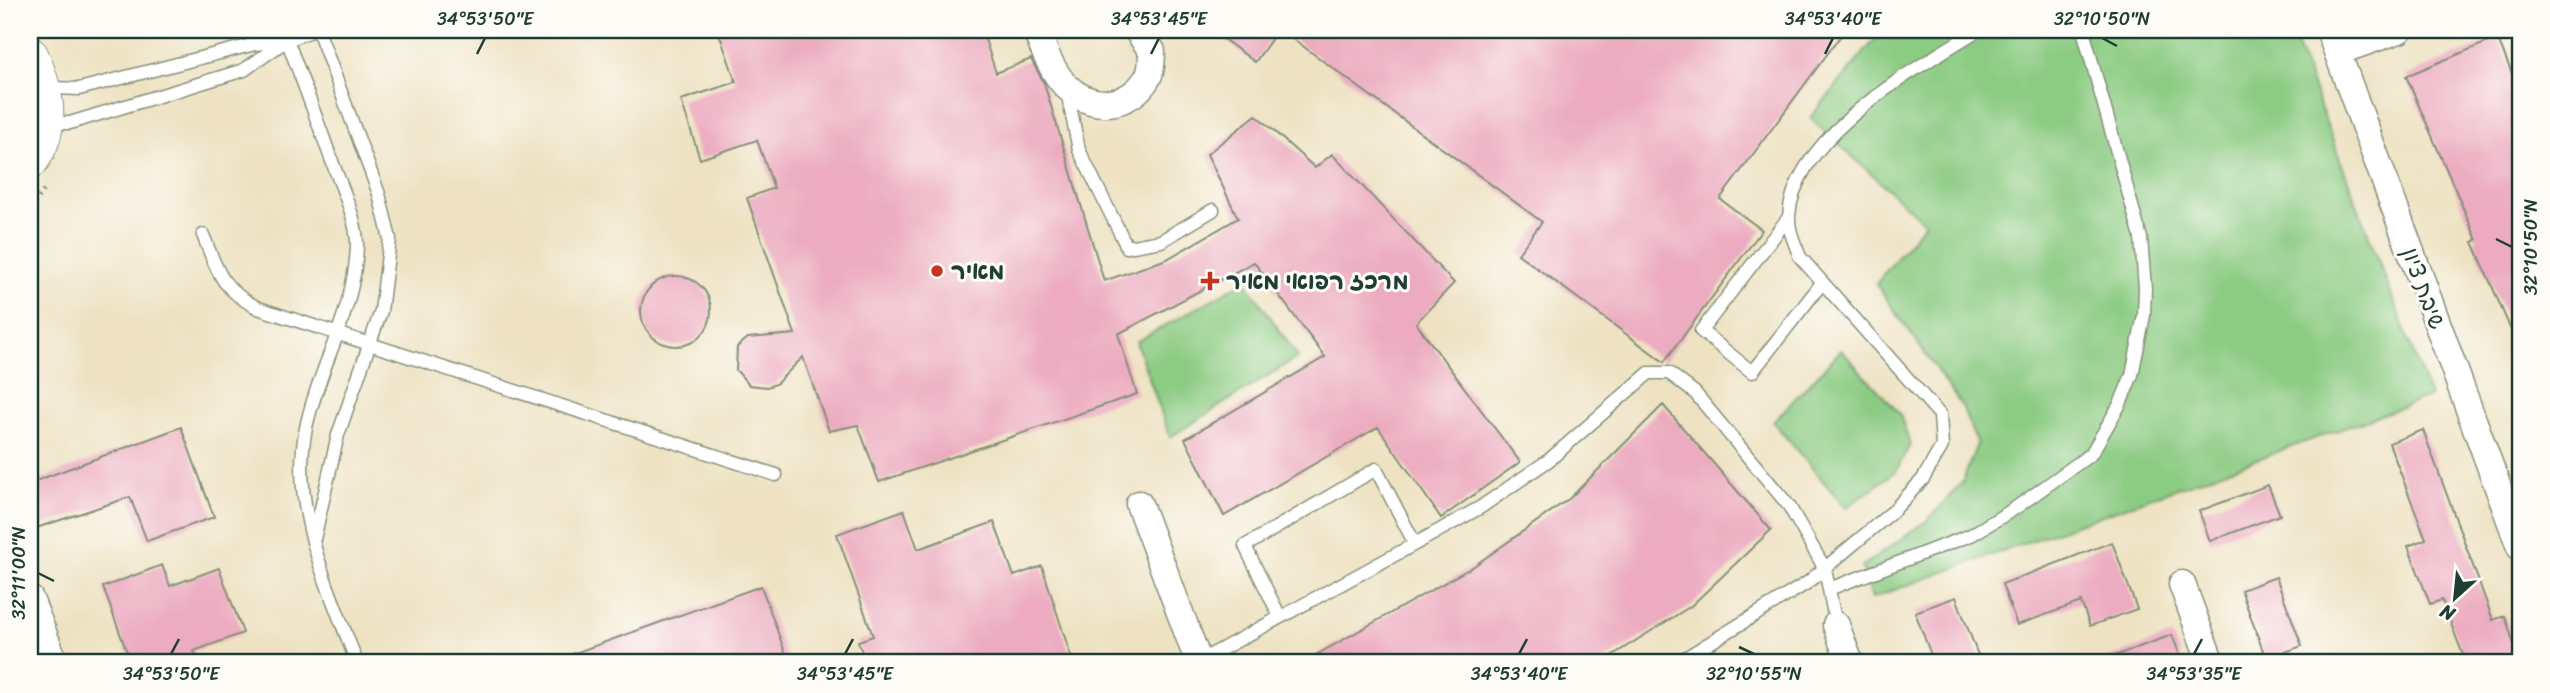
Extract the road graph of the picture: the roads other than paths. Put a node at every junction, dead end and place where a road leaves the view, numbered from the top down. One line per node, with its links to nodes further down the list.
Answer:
1 (316, 30): 7 (lane); 17 (lane)
2 (1035, 30): 9 (street)
3 (1137, 30): 9 (street)
4 (1978, 30): 13 (lane)
5 (2083, 30): 25 (lane)
6 (2399, 30): 8 (street)
7 (287, 40): 10 (lane); 10 (lane); 16 (lane)
8 (2333, 41): 22 (street, שיבת ציון)
9 (1066, 86): 12 (lane)
10 (39, 94): 11 (street)
11 (30, 160)
12 (1213, 210)
13 (1789, 217): 15 (lane); 15 (lane)
14 (203, 235): 16 (lane)
15 (1822, 284): 23 (lane)
16 (339, 333): 17 (lane); 20 (lane)
17 (370, 343): 18 (lane); 20 (lane)
18 (776, 475)
19 (1139, 504): 31 (street)
20 (313, 543): 30 (lane)
21 (1415, 544): 23 (lane); 27 (lane); 27 (lane)
22 (2520, 547)
23 (1825, 569): 25 (lane); 32 (lane)
24 (2182, 584): 34 (street)
25 (1829, 589): 28 (lane)
26 (30, 599): 29 (street)
27 (1280, 617): 31 (lane)
28 (1836, 625): 33 (street)
29 (55, 663)
30 (357, 663)
31 (1198, 663)
32 (1677, 663)
33 (1850, 663)
34 (2211, 663)

